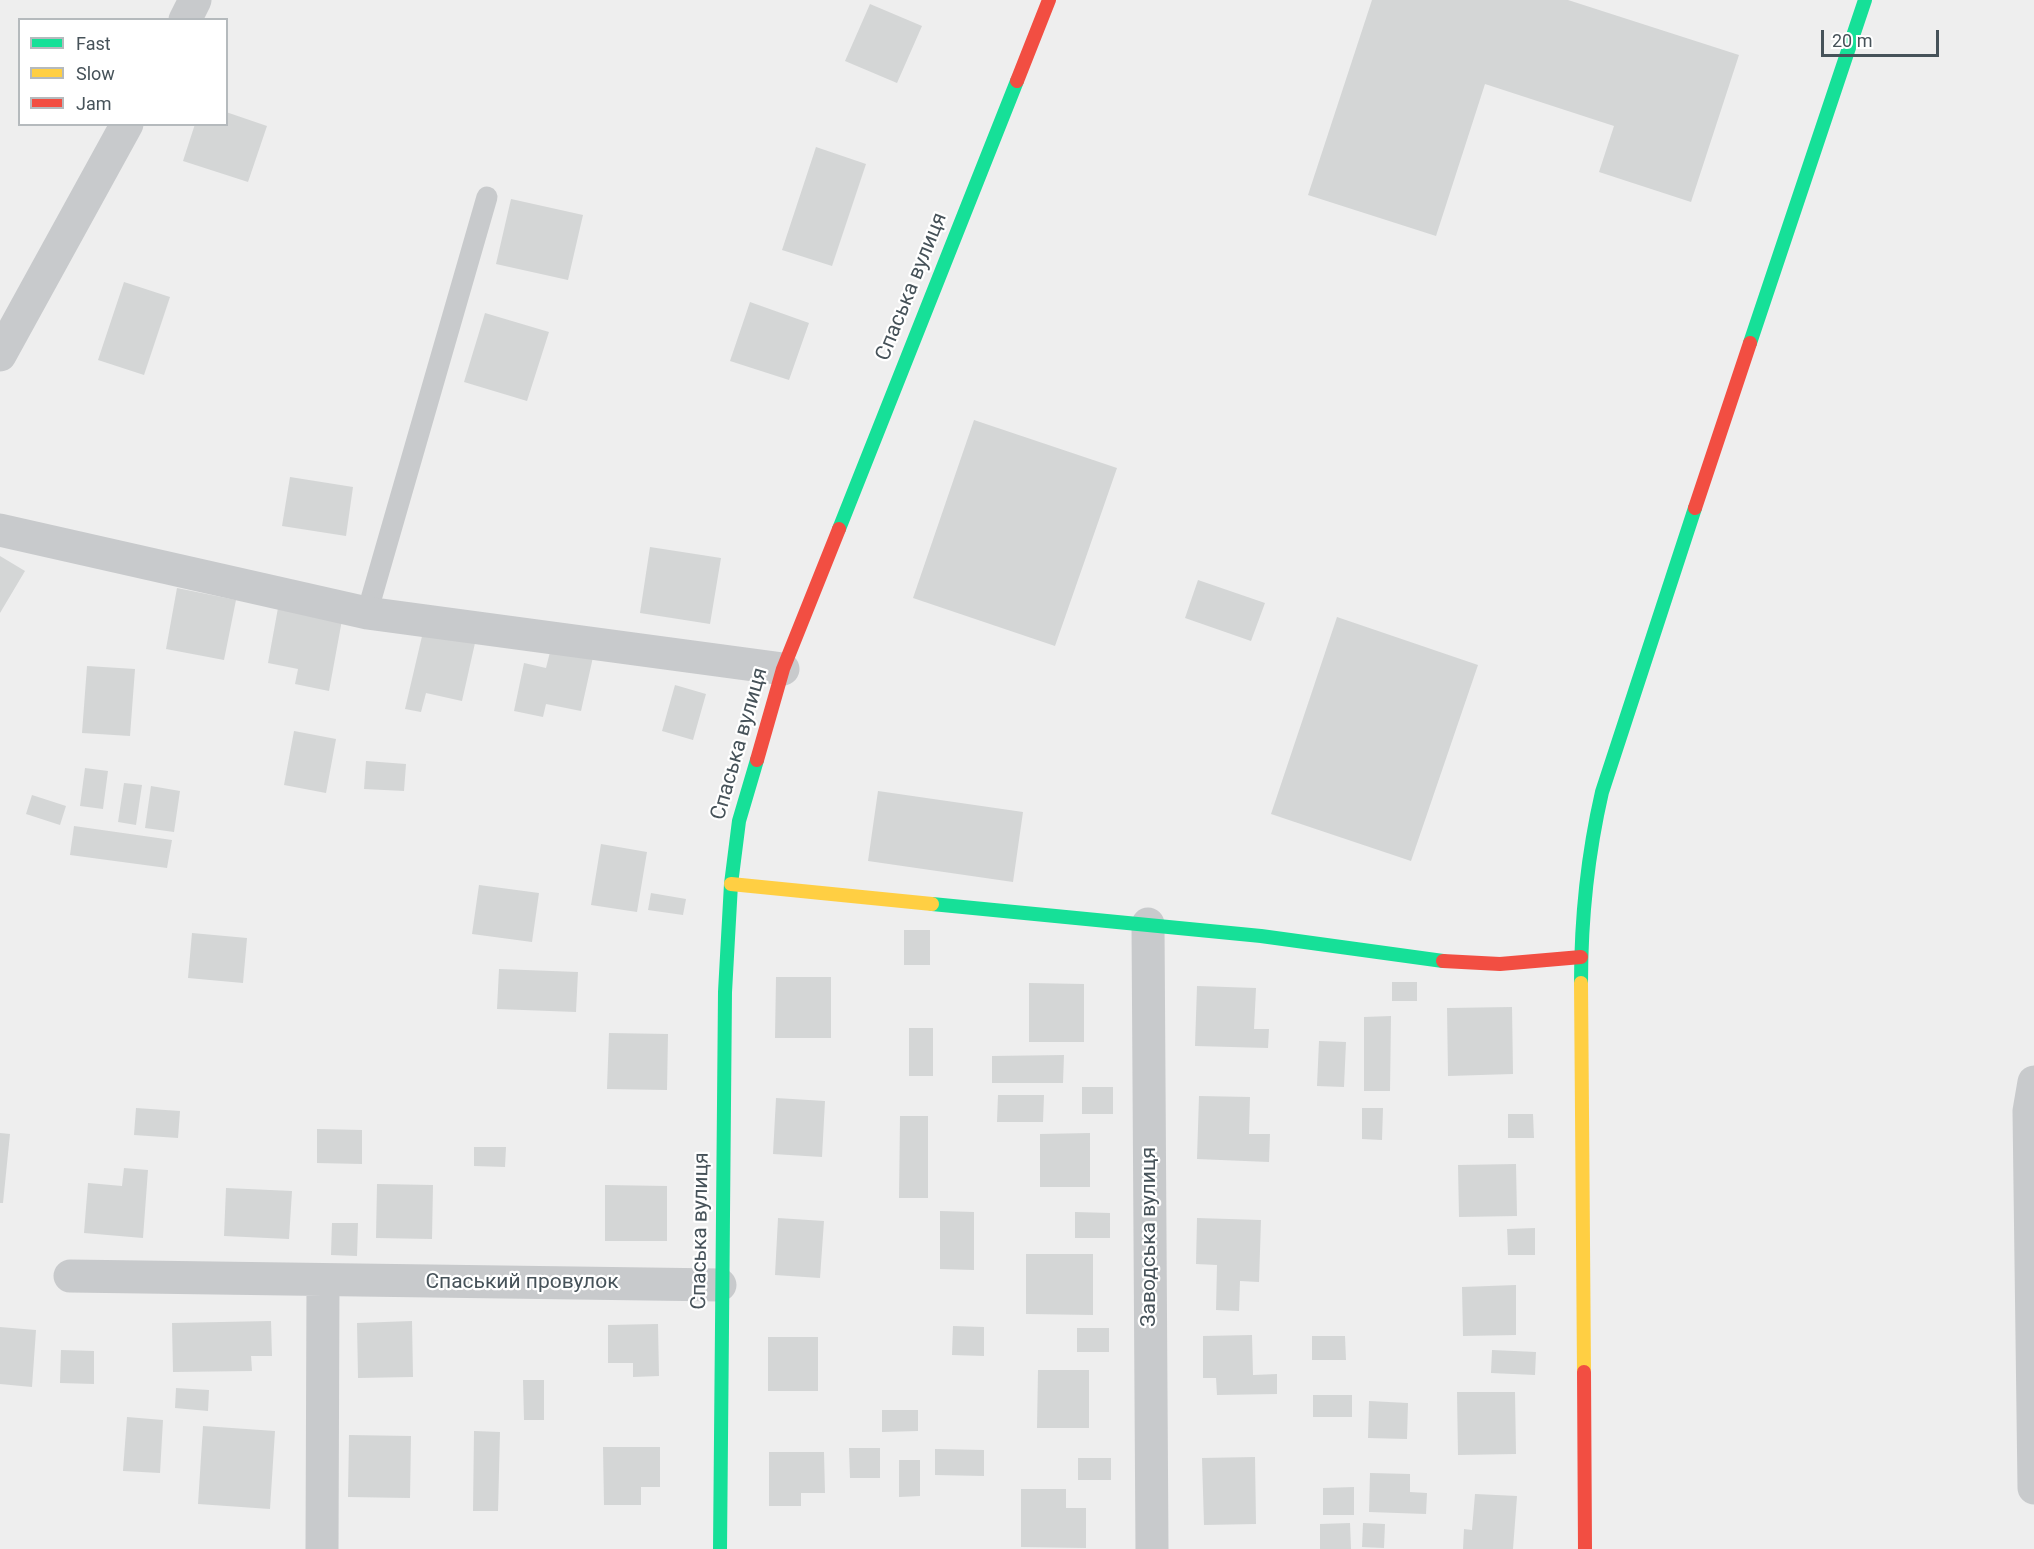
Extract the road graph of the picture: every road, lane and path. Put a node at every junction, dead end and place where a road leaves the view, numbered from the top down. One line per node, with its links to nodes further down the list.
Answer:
1 (195, 0): 4 (street)
2 (1049, 0): 10 (street, Спаська вулиця)
3 (1865, 0): 13 (street)
4 (186, 18)
5 (126, 126): 7 (street)
6 (487, 197): 9 (lane)
7 (0, 355)
8 (0, 530): 9 (street)
9 (367, 613): 10 (street)
10 (783, 669): 11 (street, Спаська вулиця)
11 (731, 884): 12 (street); 17 (street, Спаська вулиця)
12 (1149, 924): 13 (street); 21 (street, Заводська вулиця)
13 (1581, 957): 22 (street)
14 (2034, 1082): 18 (street)
15 (70, 1276): 16 (street, Спаський провулок)
16 (323, 1281): 17 (street, Спаський провулок); 19 (street)
17 (720, 1285): 20 (street, Спаська вулиця)
18 (2034, 1488)
19 (322, 1549)
20 (720, 1549)
21 (1152, 1549)
22 (1585, 1549)

